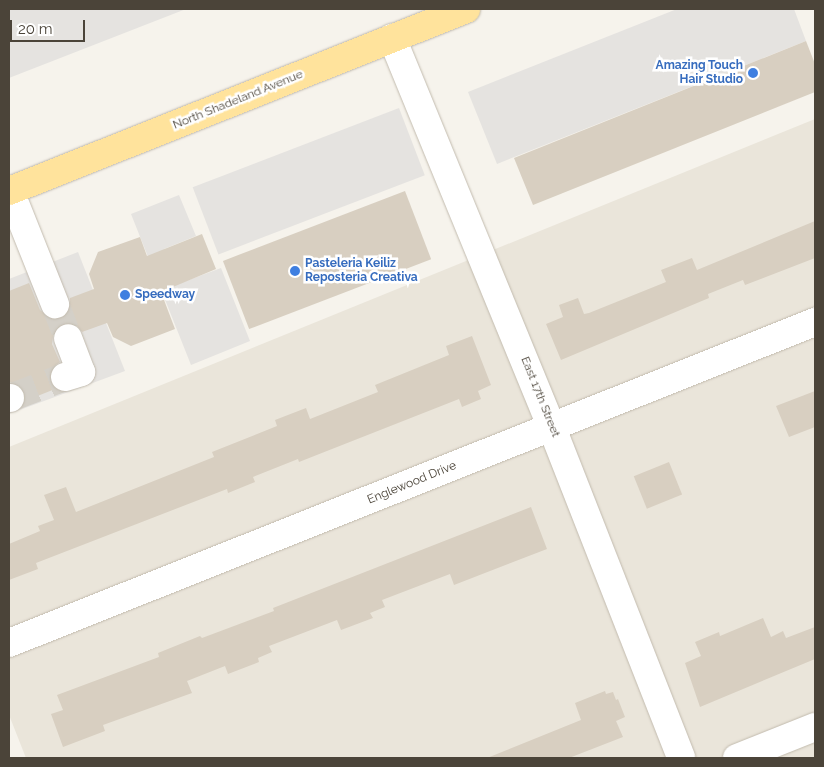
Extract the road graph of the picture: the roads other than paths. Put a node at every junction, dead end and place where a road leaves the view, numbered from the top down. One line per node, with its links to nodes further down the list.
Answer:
1 (466, 9): 2 (main road, North Shadeland Avenue)
2 (392, 38): 3 (main road, North Shadeland Avenue); 8 (street, East 17th Street)
3 (10, 191): 4 (street)
4 (55, 304)
5 (815, 322): 8 (street, Englewood Drive)
6 (68, 338): 7 (street)
7 (65, 377)
8 (552, 428): 9 (street, Englewood Drive); 11 (street, East 17th Street)
9 (9, 643)
10 (815, 727): 12 (street)
11 (681, 758)
12 (737, 758)

